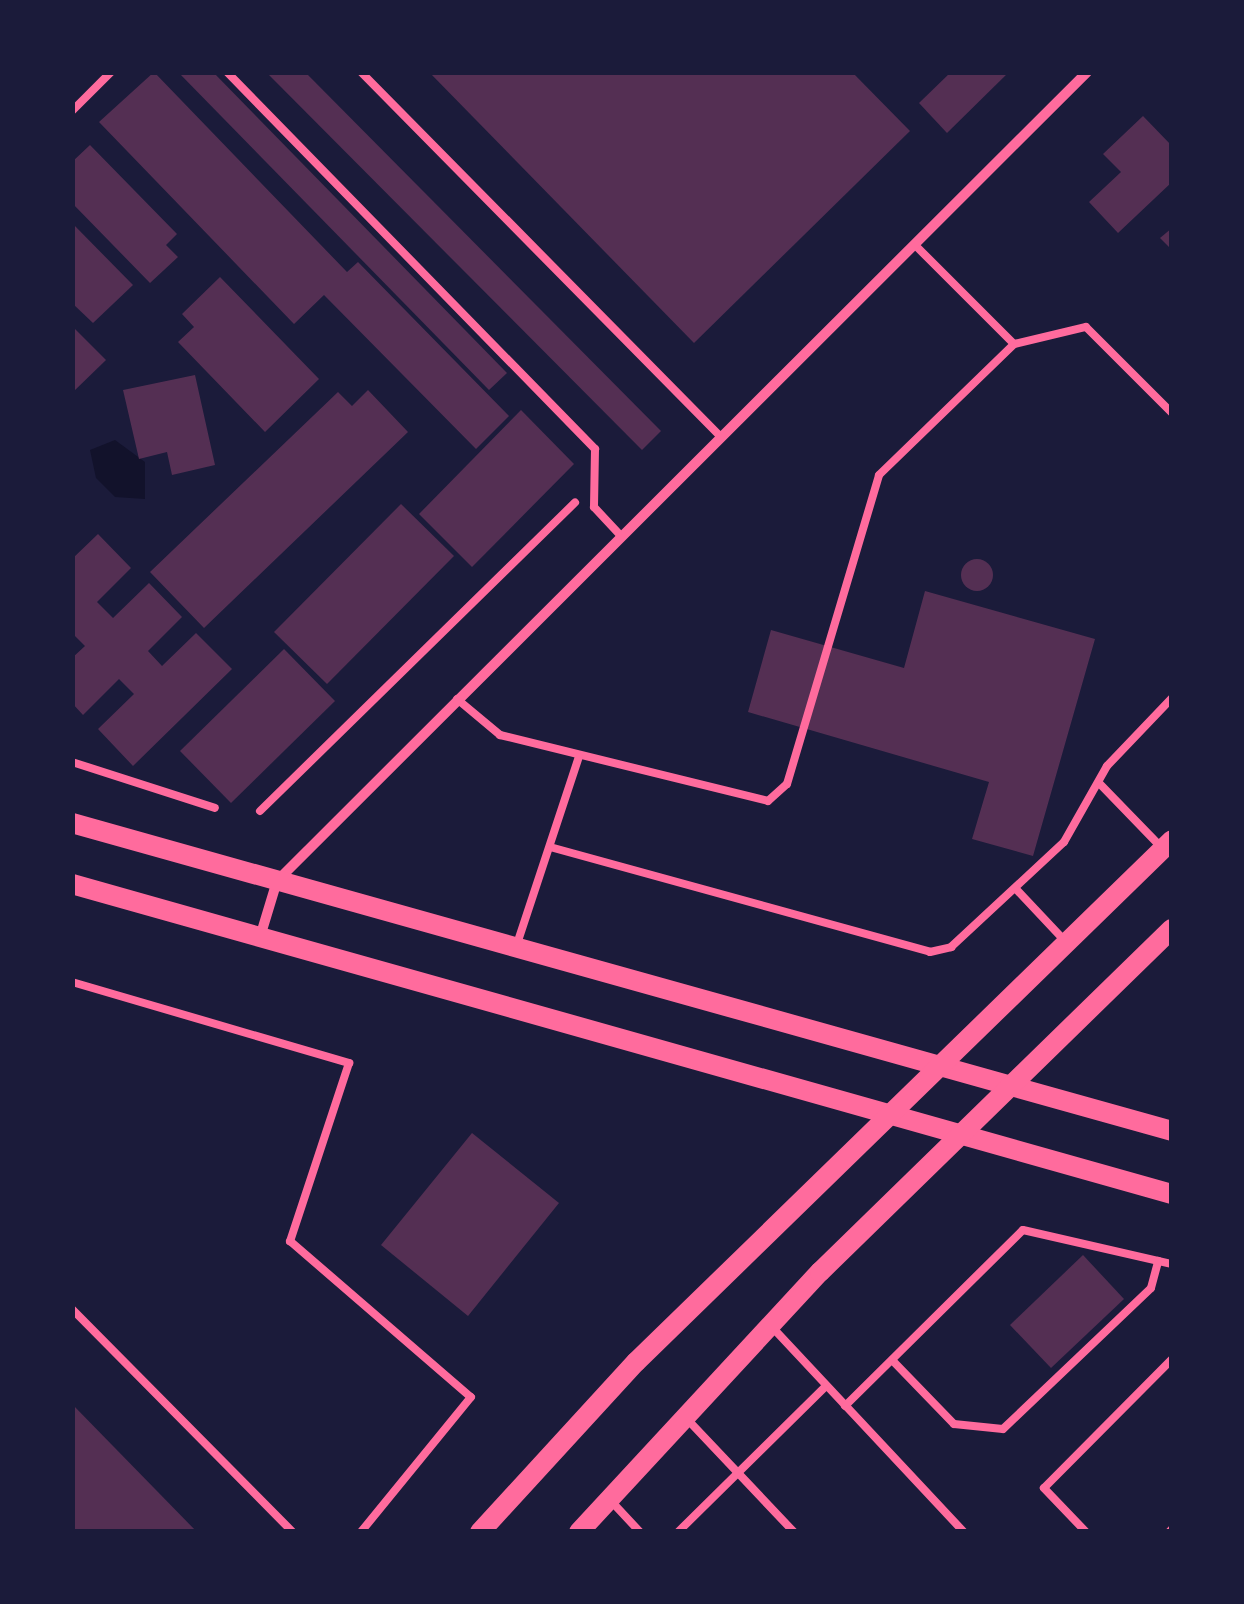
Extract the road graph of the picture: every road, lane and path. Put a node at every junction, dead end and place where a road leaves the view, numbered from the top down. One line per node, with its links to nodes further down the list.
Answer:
1 (111, 72): 5 (lane)
2 (227, 72): 11 (lane)
3 (361, 72): 9 (lane)
4 (1086, 72): 6 (street)
5 (72, 111)
6 (915, 245): 7 (lane); 9 (street)
7 (1014, 344): 8 (lane); 14 (lane)
8 (1172, 413)
9 (721, 437): 11 (street)
10 (575, 502): 18 (lane)
11 (621, 536): 13 (street)
12 (1172, 698): 16 (lane)
13 (457, 699): 14 (lane); 22 (street)
14 (580, 757): 21 (lane)
15 (72, 762): 17 (lane)
16 (1100, 784): 20 (lane); 24 (lane)
17 (215, 808)
18 (260, 811)
19 (72, 823): 22 (main road)
20 (1167, 844): 27 (main road)
21 (550, 846): 24 (lane); 28 (lane)
22 (276, 881): 26 (street); 28 (main road)
23 (72, 884): 26 (main road)
24 (1016, 888): 27 (lane)
25 (1172, 929): 31 (main road)
26 (260, 937): 32 (main road)
27 (1067, 943): 30 (main road)
28 (515, 950): 30 (main road)
29 (72, 982): 50 (lane)
30 (934, 1067): 31 (main road); 32 (main road)
31 (1009, 1086): 33 (main road); 34 (main road)
32 (889, 1113): 33 (main road); 47 (main road)
33 (963, 1132): 35 (main road); 39 (main road)
34 (1172, 1132)
35 (1172, 1194)
36 (1158, 1261): 37 (lane); 41 (lane); 41 (lane)
37 (1172, 1264)
38 (72, 1309): 49 (lane)
39 (770, 1325): 42 (lane); 44 (main road)
40 (1172, 1359): 48 (lane)
41 (892, 1360): 43 (lane)
42 (826, 1386): 43 (lane); 45 (lane)
43 (844, 1406): 55 (lane)
44 (685, 1416): 45 (lane); 46 (main road)
45 (738, 1472): 53 (lane); 54 (lane)
46 (608, 1499): 51 (main road); 52 (lane)
47 (483, 1531)
48 (1085, 1531)
49 (293, 1532)
50 (361, 1532)
51 (578, 1532)
52 (640, 1532)
53 (678, 1532)
54 (794, 1532)
55 (964, 1532)

